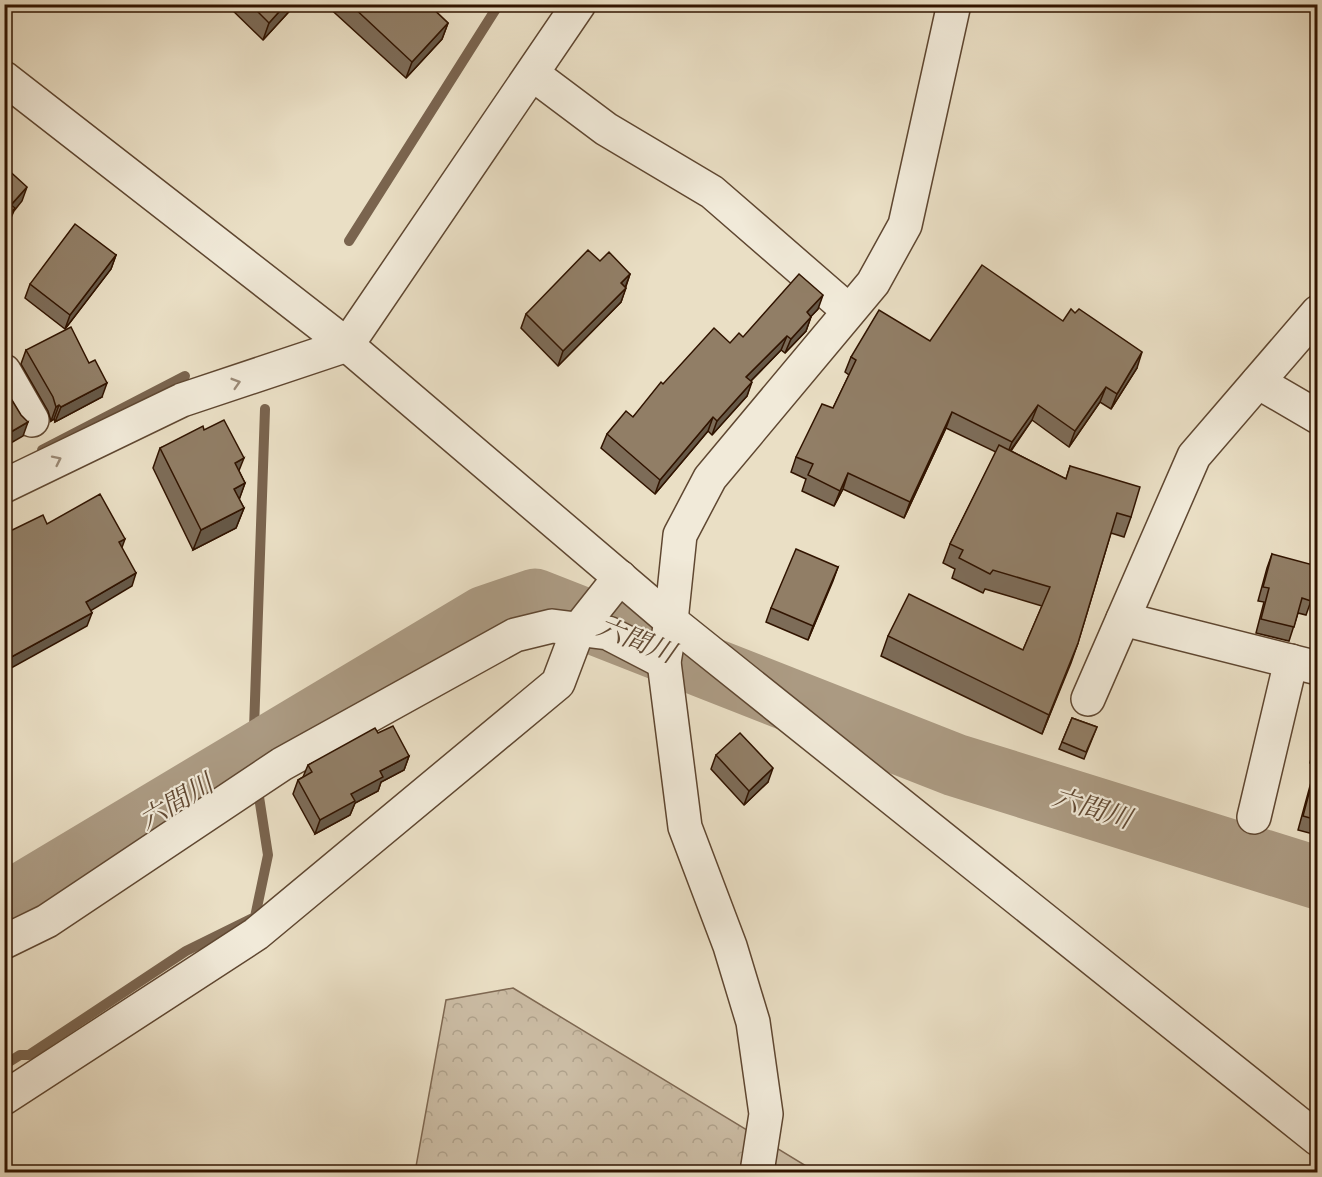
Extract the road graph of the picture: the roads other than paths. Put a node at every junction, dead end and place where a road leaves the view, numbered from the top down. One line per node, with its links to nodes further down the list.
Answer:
1 (579, 4): 3 (street)
2 (954, 4): 5 (street)
3 (534, 75): 5 (street); 7 (street)
4 (4, 78): 7 (street)
5 (849, 311): 15 (street)
6 (1317, 312): 9 (street)
7 (347, 345): 12 (street, one-way to 7); 13 (street)
8 (4, 371): 11 (street)
9 (1258, 382): 10 (street); 14 (street)
10 (1317, 417)
11 (32, 420)
12 (4, 486)
13 (620, 577): 15 (street); 16 (street)
14 (1123, 620): 18 (street); 19 (street)
15 (671, 621): 17 (street); 23 (street)
16 (578, 630): 17 (street); 21 (street); 22 (street)
17 (664, 662): 24 (street)
18 (1304, 664): 20 (street)
19 (1088, 699)
20 (1254, 817)
21 (4, 942)
22 (4, 1098)
23 (1317, 1139)
24 (757, 1173)

